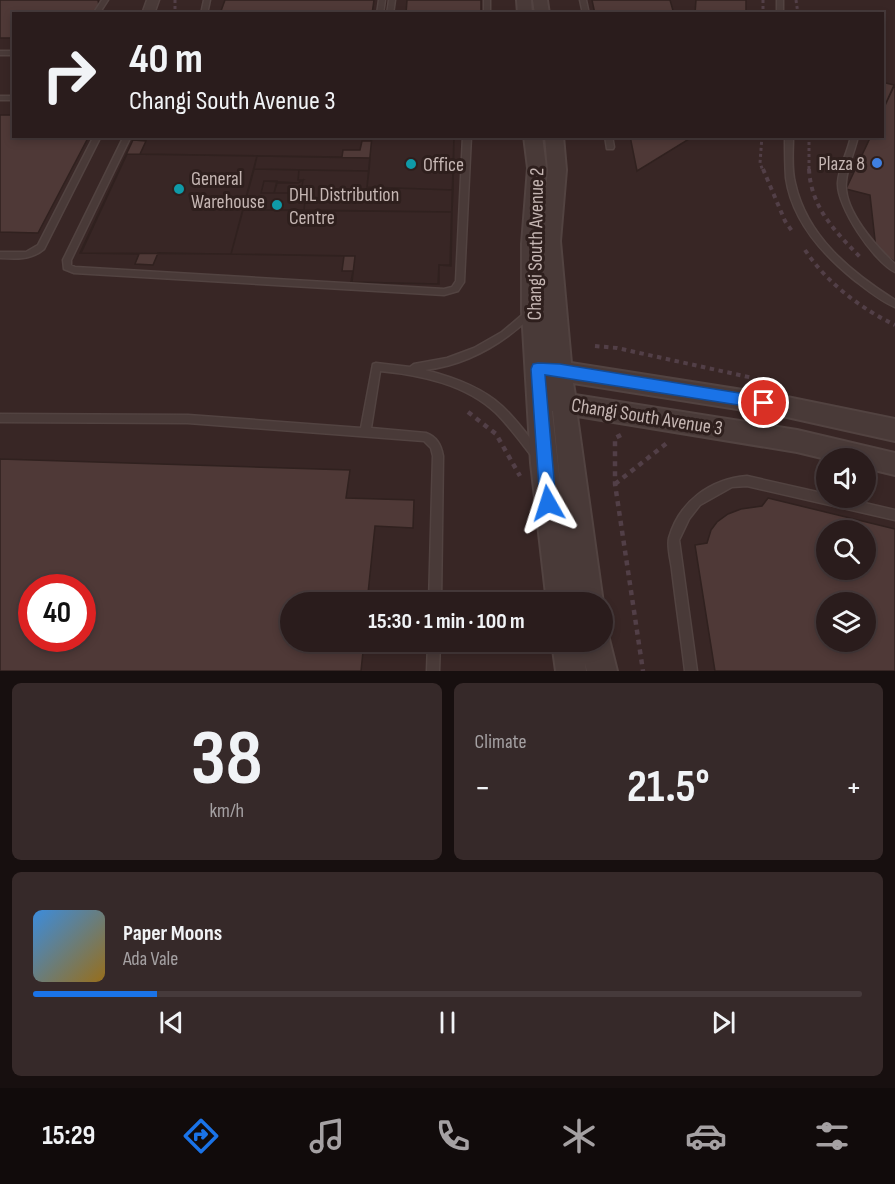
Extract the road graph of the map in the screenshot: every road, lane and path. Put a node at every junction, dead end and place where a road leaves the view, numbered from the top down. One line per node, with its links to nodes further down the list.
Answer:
1 (97, 138): 10 (lane)
2 (127, 138): 3 (lane)
3 (468, 138)
4 (533, 138): 13 (street, Changi South Avenue 2)
5 (554, 138): 16 (street, Changi South Avenue 2)
6 (608, 138): 9 (lane)
7 (789, 138): 12 (lane)
8 (854, 138): 11 (lane)
9 (610, 147)
10 (0, 255)
11 (895, 269)
12 (895, 304)
13 (533, 311): 15 (lane); 16 (street, Changi South Avenue 2)
14 (595, 346): 17 (path)
15 (402, 369): 22 (lane); 25 (lane)
16 (549, 369): 18 (street, Changi South Avenue 2); 21 (street, Changi South Avenue 3)
17 (754, 378)
18 (552, 401): 25 (street, Changi South Avenue 2); 26 (street, Changi South Avenue 3); 32 (street, Changi South Avenue 2)
19 (468, 412): 27 (path)
20 (0, 418): 22 (lane)
21 (895, 430)
22 (365, 432): 30 (lane)
23 (615, 438): 28 (path)
24 (670, 441): 28 (path)
25 (544, 463): 31 (street, Changi South Avenue 2)
26 (895, 464)
27 (524, 483)
28 (615, 484): 39 (path)
29 (895, 515): 40 (lane)
30 (435, 592)
31 (560, 592)
32 (587, 592)
33 (434, 652): 36 (lane)
34 (568, 652): 37 (street)
35 (598, 652): 38 (street)
36 (433, 671)
37 (571, 671)
38 (602, 671)
39 (643, 671)
40 (691, 671)

